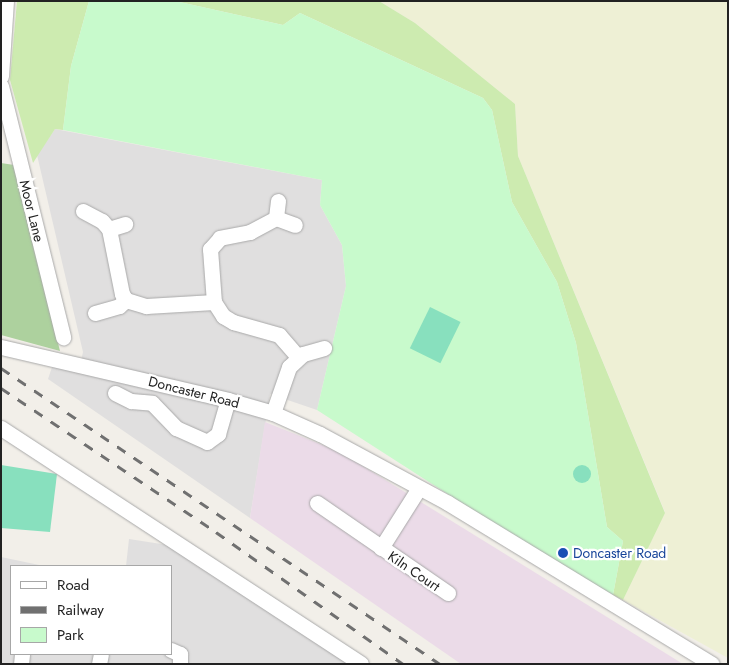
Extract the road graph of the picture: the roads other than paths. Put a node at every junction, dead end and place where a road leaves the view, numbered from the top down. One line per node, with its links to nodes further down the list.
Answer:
1 (6, 1): 2 (street)
2 (1, 76)
3 (1, 86): 13 (street, Moor Lane)
4 (278, 201): 6 (street)
5 (83, 211): 9 (street)
6 (276, 218): 8 (street); 11 (street)
7 (125, 224): 9 (street)
8 (295, 225)
9 (109, 229): 10 (street)
10 (126, 300): 11 (street); 12 (street)
11 (214, 302): 16 (street)
12 (96, 313)
13 (63, 337)
14 (324, 348): 16 (street)
15 (7, 349): 18 (street, Doncaster Road)
16 (298, 357): 19 (street)
17 (115, 393): 18 (street)
18 (228, 400): 19 (street, Doncaster Road)
19 (273, 413): 21 (street, Doncaster Road)
20 (1, 428): 27 (street)
21 (419, 488): 23 (street, Kiln Court); 28 (street, Doncaster Road)
22 (317, 503): 23 (street, Kiln Court)
23 (381, 548): 24 (street, Kiln Court)
24 (448, 594)
25 (172, 650): 26 (street)
26 (180, 664)
27 (361, 664)
28 (712, 664)

